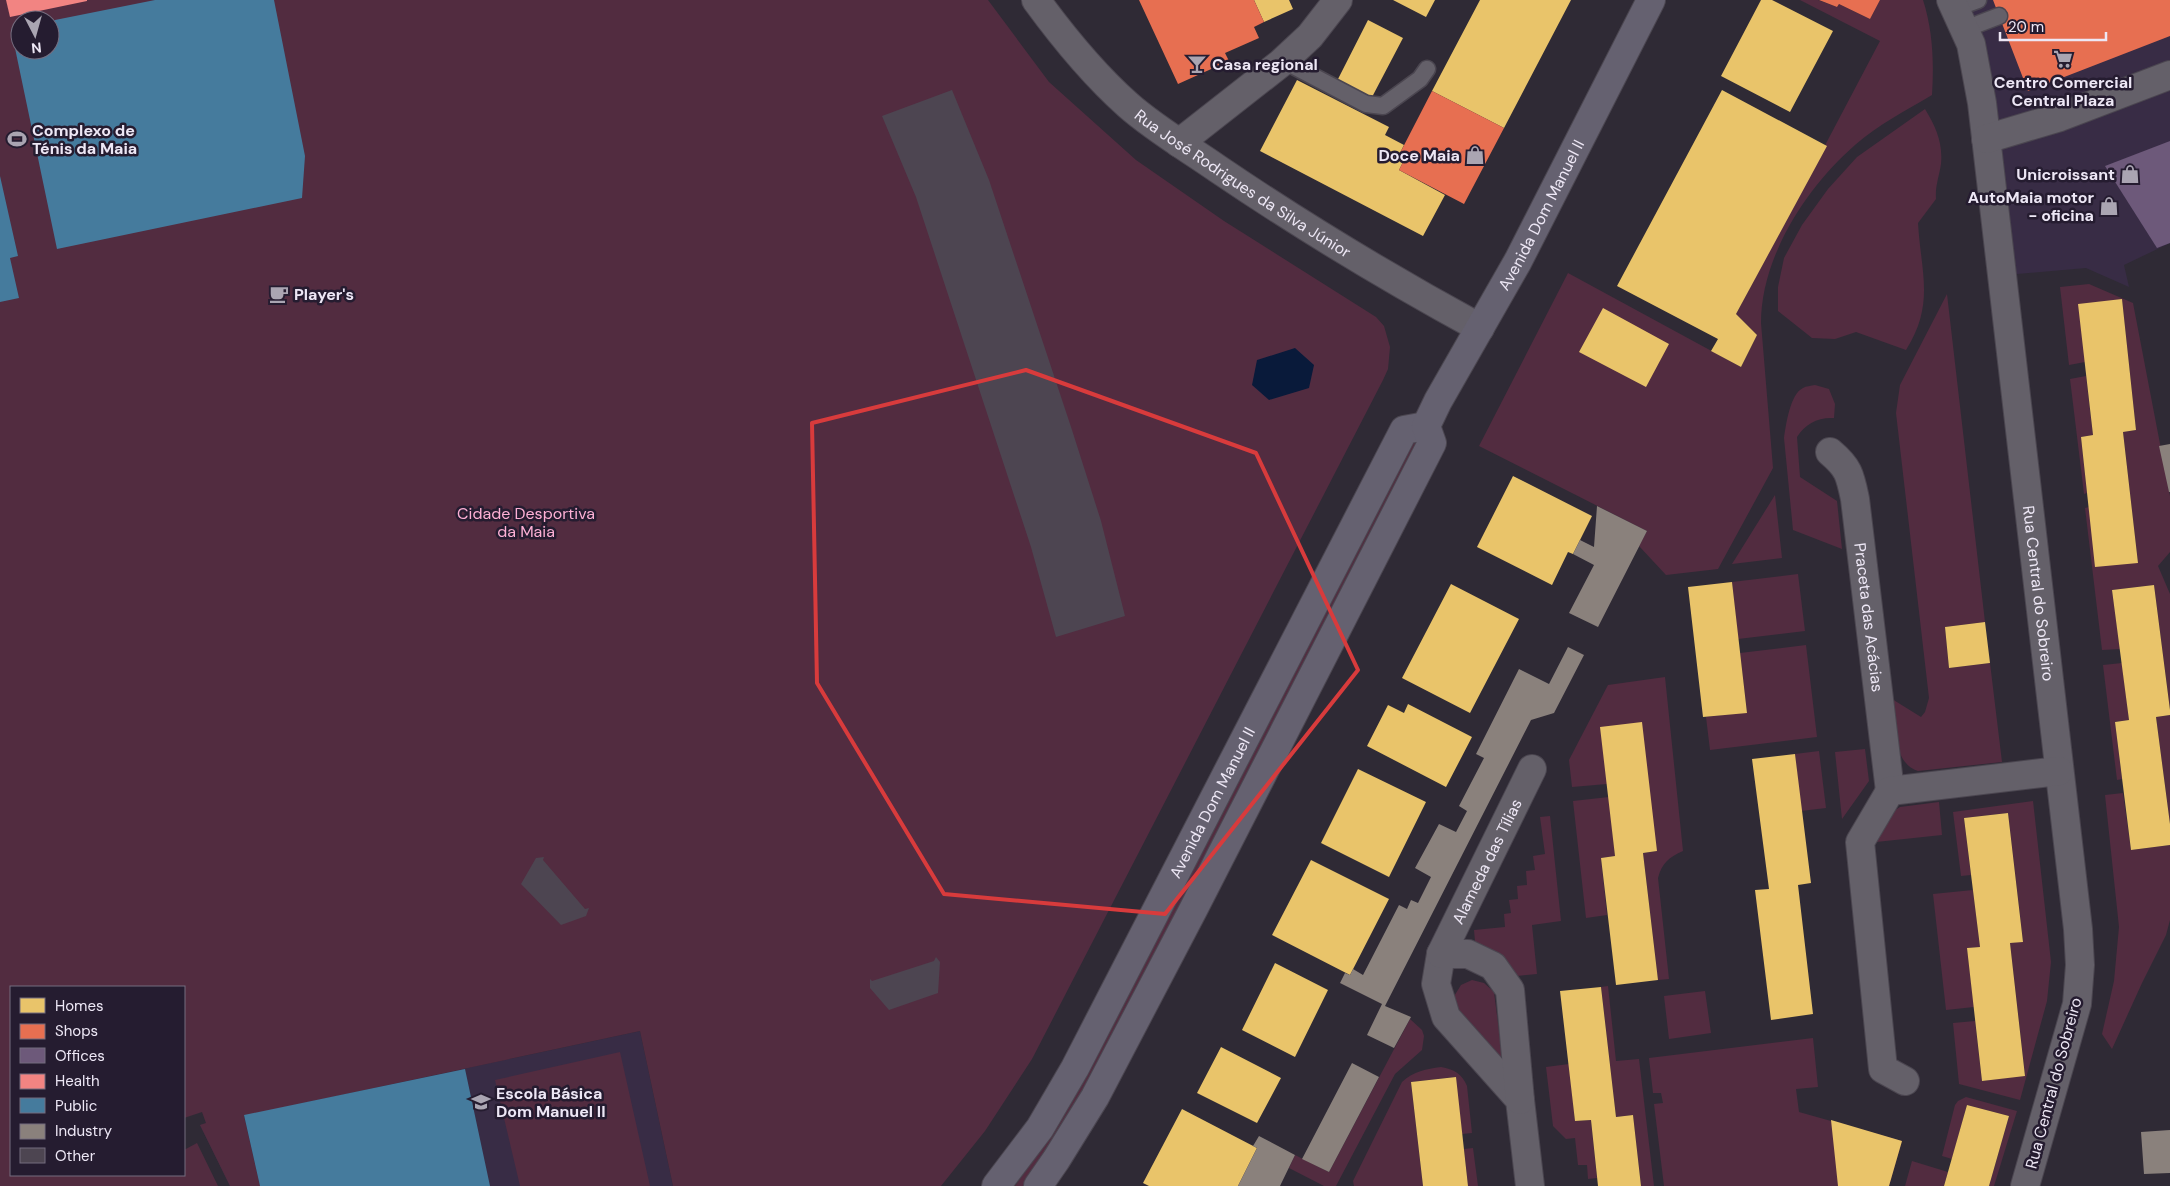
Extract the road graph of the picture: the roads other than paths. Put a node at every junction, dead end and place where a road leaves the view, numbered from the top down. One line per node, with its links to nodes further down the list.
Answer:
1 (1036, 0): 10 (street, Rua José Rodrigues da Silva Júnior)
2 (1338, 0): 6 (street)
3 (1651, 0): 11 (main road, Avenida Dom Manuel II)
4 (1962, 9): 5 (lane); 9 (street, Rua Central do Sobreiro)
5 (1999, 16)
6 (1284, 61): 7 (lane); 10 (street)
7 (1427, 69)
8 (2170, 75): 9 (street)
9 (1986, 140): 15 (street, Rua Central do Sobreiro)
10 (1179, 143): 11 (street, Rua José Rodrigues da Silva Júnior)
11 (1480, 328): 12 (main road, Avenida Dom Manuel II)
12 (1426, 426): 20 (main road, Avenida Dom Manuel II); 21 (main road, Avenida Dom Manuel II)
13 (1830, 452): 16 (street, Praceta das Acácias)
14 (1532, 769): 17 (street, Alameda das Tílias)
15 (2060, 771): 16 (street); 23 (street, Rua Central do Sobreiro)
16 (1890, 791): 18 (street)
17 (1441, 954): 19 (street, Alameda das Tílias); 19 (street)
18 (1905, 1081)
19 (1520, 1100): 22 (street)
20 (996, 1186)
21 (1038, 1186)
22 (1530, 1186)
23 (2025, 1186)

